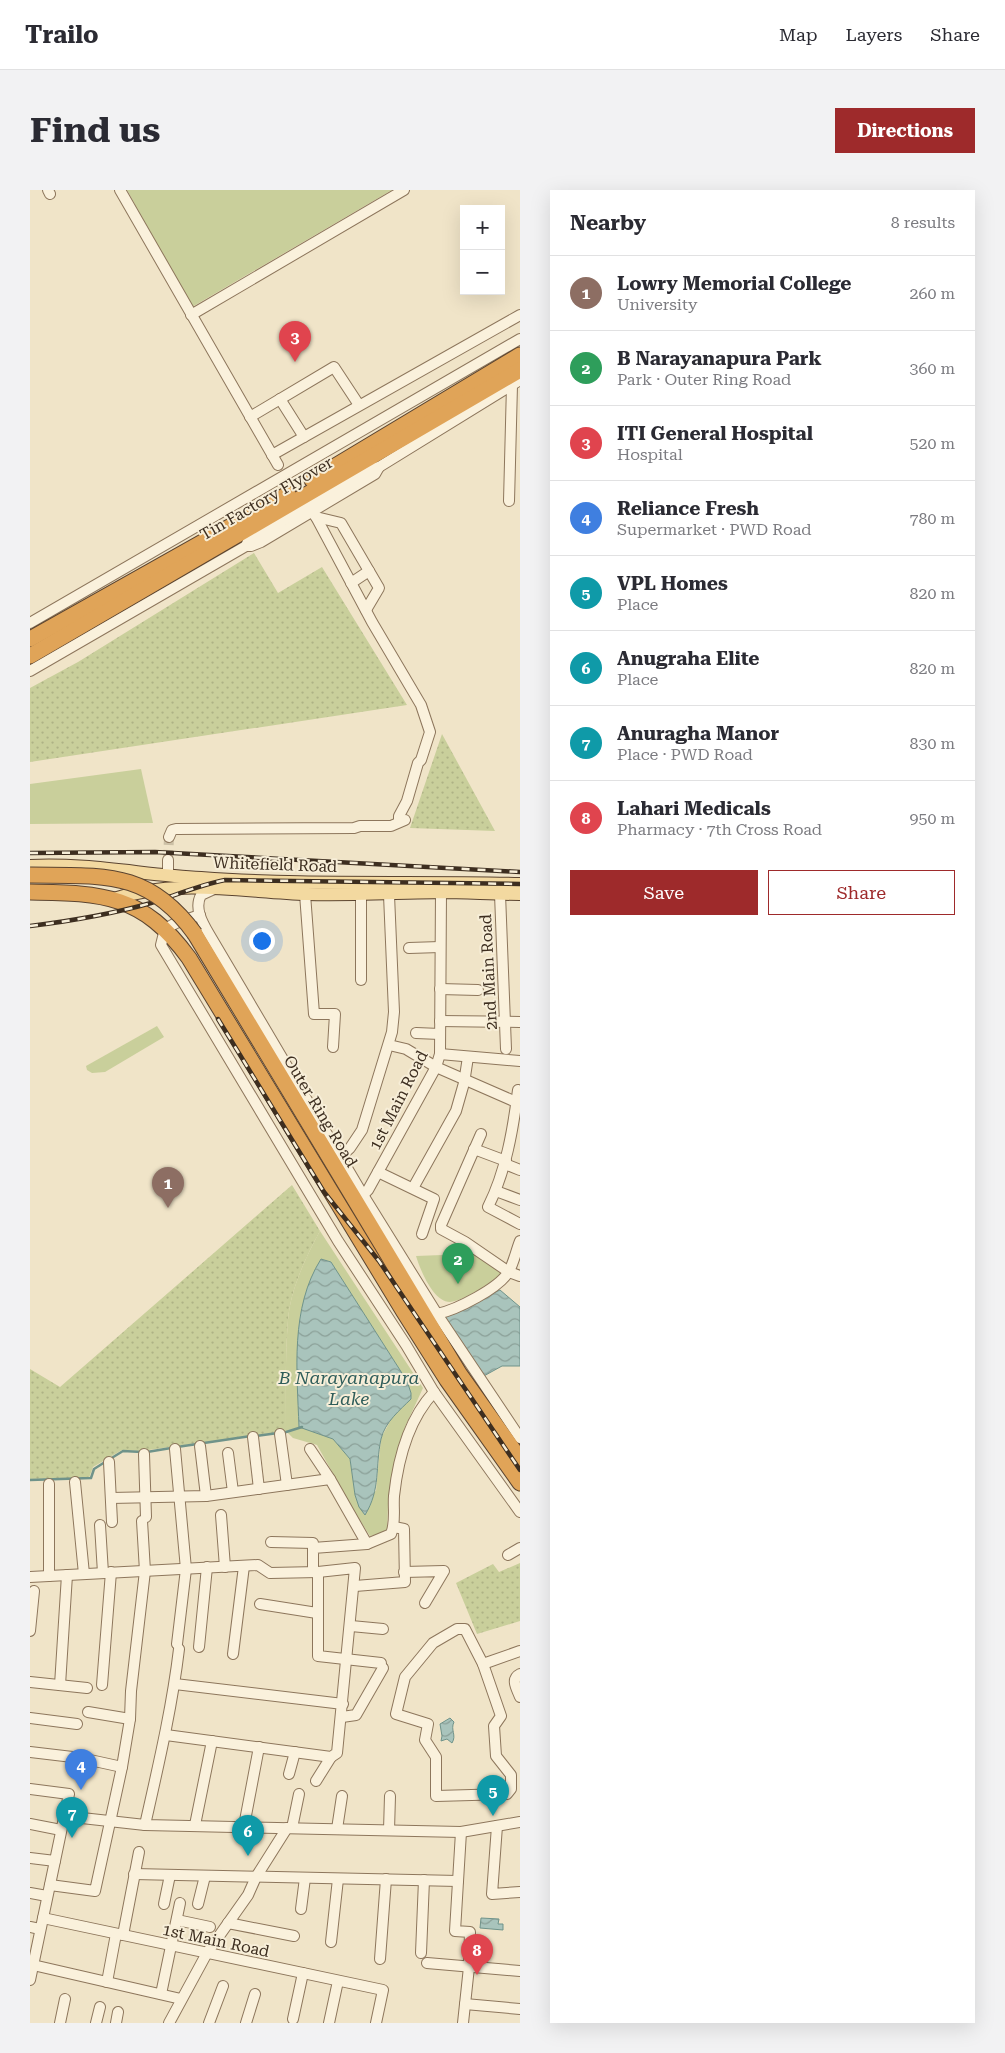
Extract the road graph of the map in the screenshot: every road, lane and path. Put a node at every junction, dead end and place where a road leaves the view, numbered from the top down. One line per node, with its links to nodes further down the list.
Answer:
1 (120, 190): 3 (street)
2 (404, 190): 3 (street)
3 (191, 314): 11 (street)
4 (520, 315): 12 (street)
5 (520, 338): 20 (street)
6 (520, 355): 21 (highway, Tin Factory Flyover)
7 (520, 370): 22 (highway, Tin Factory Flyover)
8 (516, 383): 15 (street); 16 (street)
9 (280, 399): 10 (street); 11 (street); 12 (street)
10 (357, 402)
11 (250, 417): 13 (street)
12 (304, 437): 13 (street)
13 (272, 455): 14 (street)
14 (278, 465)
15 (509, 501)
16 (312, 512): 17 (street); 18 (street); 23 (street)
17 (369, 571): 18 (street); 19 (street)
18 (350, 583): 19 (street)
19 (366, 610): 24 (street)
20 (30, 623)
21 (30, 639)
22 (30, 656)
23 (30, 671)
24 (360, 826): 24 (street)
25 (168, 860): 27 (street)
26 (30, 866): 27 (main road, Whitefield Road)
27 (168, 874): 29 (main road, Whitefield Road)
28 (30, 875): 86 (highway, Outer Ring Road, bridge)
29 (520, 884)
30 (216, 889): 34 (main road, Whitefield Road); 38 (main road, Whitefield Road); 39 (street)
31 (30, 892): 38 (highway, Outer Ring Road)
32 (441, 892): 35 (main road, Whitefield Road); 37 (main road, Whitefield Road); 41 (street, 1st Main Road)
33 (362, 893): 34 (main road, Whitefield Road); 37 (main road, Whitefield Road); 43 (street)
34 (305, 894): 52 (street)
35 (500, 894): 36 (main road, Whitefield Road); 47 (street, 2nd Main Road)
36 (520, 894)
37 (389, 895): 51 (street)
38 (114, 899): 40 (highway, Outer Ring Road)
39 (200, 916): 40 (street); 63 (street)
40 (165, 929): 77 (street); 90 (highway, Outer Ring Road)
41 (440, 947): 42 (street); 44 (street, 1st Main Road)
42 (409, 948)
43 (362, 980)
44 (440, 989): 45 (street); 46 (street, 1st Main Road)
45 (478, 990)
46 (440, 1021): 47 (street); 50 (street, 1st Main Road)
47 (506, 1022): 48 (street); 53 (street, 2nd Main Road)
48 (520, 1022)
49 (416, 1033): 50 (street)
50 (440, 1034): 54 (street, 1st Main Road)
51 (389, 1046): 57 (street); 63 (street)
52 (333, 1047)
53 (506, 1048)
54 (440, 1054): 55 (street); 57 (street, 1st Main Road)
55 (468, 1057): 56 (street); 58 (street)
56 (520, 1061)
57 (436, 1067): 58 (street); 66 (street, 1st Main Road)
58 (464, 1079): 60 (street); 67 (street)
59 (518, 1090): 60 (street)
60 (518, 1105): 64 (street)
61 (481, 1134): 62 (street)
62 (474, 1149): 64 (street); 74 (street)
63 (340, 1157): 69 (street)
64 (505, 1163): 65 (street); 68 (street)
65 (520, 1170)
66 (378, 1172): 67 (street); 69 (street, 1st Main Road)
67 (413, 1188): 72 (street)
68 (496, 1191): 70 (street); 71 (street)
69 (363, 1196): 76 (street)
70 (520, 1200)
71 (520, 1224)
72 (422, 1234)
73 (520, 1241): 74 (street)
74 (509, 1272): 75 (street); 76 (street)
75 (520, 1276)
76 (437, 1314): 80 (street)
77 (434, 1392): 99 (street); 103 (street)
78 (280, 1434): 92 (street)
79 (253, 1438): 93 (street)
80 (520, 1438)
81 (200, 1446): 95 (street)
82 (175, 1449): 98 (street)
83 (310, 1449): 88 (street)
84 (228, 1453): 94 (street)
85 (144, 1454): 96 (street)
86 (520, 1459)
87 (109, 1462): 97 (street)
88 (330, 1479): 92 (street); 105 (street)
89 (75, 1482): 117 (street)
90 (520, 1483)
91 (49, 1484): 120 (street)
92 (287, 1485): 93 (street)
93 (260, 1489): 94 (street)
94 (233, 1492): 95 (street)
95 (206, 1496): 98 (street)
96 (145, 1497): 97 (street); 98 (street); 113 (street)
97 (111, 1498): 101 (street)
98 (180, 1498): 112 (street)
99 (520, 1512)
100 (221, 1515): 109 (street)
101 (112, 1522)
102 (100, 1525): 116 (street)
103 (394, 1527): 105 (street); 115 (street)
104 (271, 1542): 106 (street)
105 (367, 1544): 106 (street)
106 (313, 1548): 114 (street)
107 (520, 1548): 108 (street)
108 (508, 1554)
109 (225, 1566): 110 (street); 111 (street)
110 (244, 1566): 114 (street); 131 (street)
111 (207, 1567): 112 (street); 129 (street)
112 (186, 1568): 113 (street); 136 (street)
113 (145, 1571): 116 (street); 145 (street)
114 (315, 1571): 121 (street); 125 (street)
115 (404, 1572): 121 (street); 123 (street)
116 (107, 1573): 117 (street); 138 (street)
117 (84, 1574): 118 (street)
118 (67, 1575): 120 (street); 137 (street)
119 (30, 1576): 120 (street)
120 (49, 1576)
121 (355, 1586): 126 (street)
122 (34, 1591): 128 (street)
123 (425, 1603)
124 (260, 1604): 125 (street)
125 (318, 1613): 132 (street)
126 (351, 1626): 127 (street); 132 (street)
127 (383, 1629)
128 (30, 1631)
129 (199, 1647)
130 (520, 1651): 133 (street)
131 (233, 1654)
132 (347, 1660): 141 (street); 143 (street)
133 (483, 1664): 133 (street)
134 (520, 1674): 140 (street)
135 (30, 1682): 137 (street)
136 (175, 1684): 141 (street); 147 (street)
137 (60, 1685): 139 (street)
138 (102, 1685)
139 (87, 1688)
140 (520, 1697)
141 (343, 1704): 143 (street)
142 (88, 1712): 145 (street)
143 (342, 1717): 152 (street)
144 (30, 1718): 146 (street)
145 (130, 1719): 153 (street)
146 (77, 1724)
147 (166, 1734): 148 (street); 164 (street)
148 (212, 1741): 149 (street); 165 (street)
149 (259, 1747): 151 (street); 166 (street)
150 (30, 1752): 153 (street)
151 (295, 1752): 152 (street); 154 (street)
152 (331, 1757): 155 (street)
153 (122, 1767): 162 (street)
154 (289, 1774)
155 (316, 1782)
156 (30, 1789): 160 (street)
157 (299, 1794): 168 (street)
158 (342, 1796): 169 (street)
159 (390, 1796): 171 (street)
160 (64, 1816): 162 (street); 170 (street)
161 (520, 1822): 167 (street)
162 (110, 1823): 164 (street); 185 (street)
163 (30, 1824): 170 (street)
164 (145, 1825): 165 (street)
165 (195, 1825): 166 (street)
166 (244, 1826): 168 (street)
167 (497, 1826): 172 (street); 186 (street)
168 (290, 1828): 169 (street); 179 (street)
169 (338, 1829): 171 (street)
170 (61, 1830): 175 (street)
171 (389, 1830): 172 (street)
172 (461, 1832): 184 (street)
173 (138, 1852): 176 (street)
174 (30, 1858): 175 (street)
175 (55, 1861): 185 (street)
176 (134, 1874): 177 (street); 197 (street)
177 (170, 1875): 178 (street); 190 (street)
178 (205, 1876): 179 (street); 191 (street)
179 (256, 1877): 180 (street); 194 (street)
180 (305, 1878): 181 (street); 192 (street)
181 (338, 1878): 182 (street); 199 (street)
182 (386, 1880): 183 (street); 204 (street)
183 (424, 1880): 184 (street); 202 (street)
184 (458, 1881): 206 (street)
185 (50, 1885): 188 (street)
186 (520, 1892)
187 (30, 1893): 188 (street)
188 (47, 1896): 195 (street)
189 (180, 1903): 193 (street)
190 (164, 1904)
191 (198, 1904)
192 (301, 1909)
193 (177, 1920): 196 (street); 200 (street)
194 (228, 1923): 198 (street); 201 (street)
195 (38, 1925): 197 (street, 1st Main Road); 203 (street)
196 (210, 1928)
197 (120, 1935): 200 (street, 1st Main Road); 211 (street)
198 (294, 1936)
199 (331, 1942)
200 (171, 1946): 201 (street, 1st Main Road); 213 (street)
201 (207, 1953): 208 (street, 1st Main Road); 216 (street)
202 (421, 1953)
203 (33, 1959): 209 (street); 211 (street)
204 (380, 1959)
205 (427, 1963): 206 (street)
206 (469, 1966): 207 (street); 217 (street)
207 (520, 1970)
208 (303, 1973): 210 (street, 1st Main Road); 221 (street)
209 (30, 1980)
210 (338, 1981): 228 (street); 229 (street, 1st Main Road)
211 (107, 1982): 213 (street)
212 (223, 1986): 226 (street)
213 (161, 1994): 216 (street)
214 (255, 1994): 227 (street)
215 (66, 1999): 223 (street)
216 (181, 1999): 222 (street)
217 (465, 2004): 219 (street); 230 (street)
218 (100, 2007): 224 (street)
219 (520, 2009)
220 (118, 2012): 225 (street)
221 (293, 2019)
222 (171, 2022)
223 (60, 2023)
224 (96, 2023)
225 (116, 2023)
226 (209, 2023)
227 (246, 2023)
228 (329, 2023)
229 (376, 2023)
230 (464, 2023)

